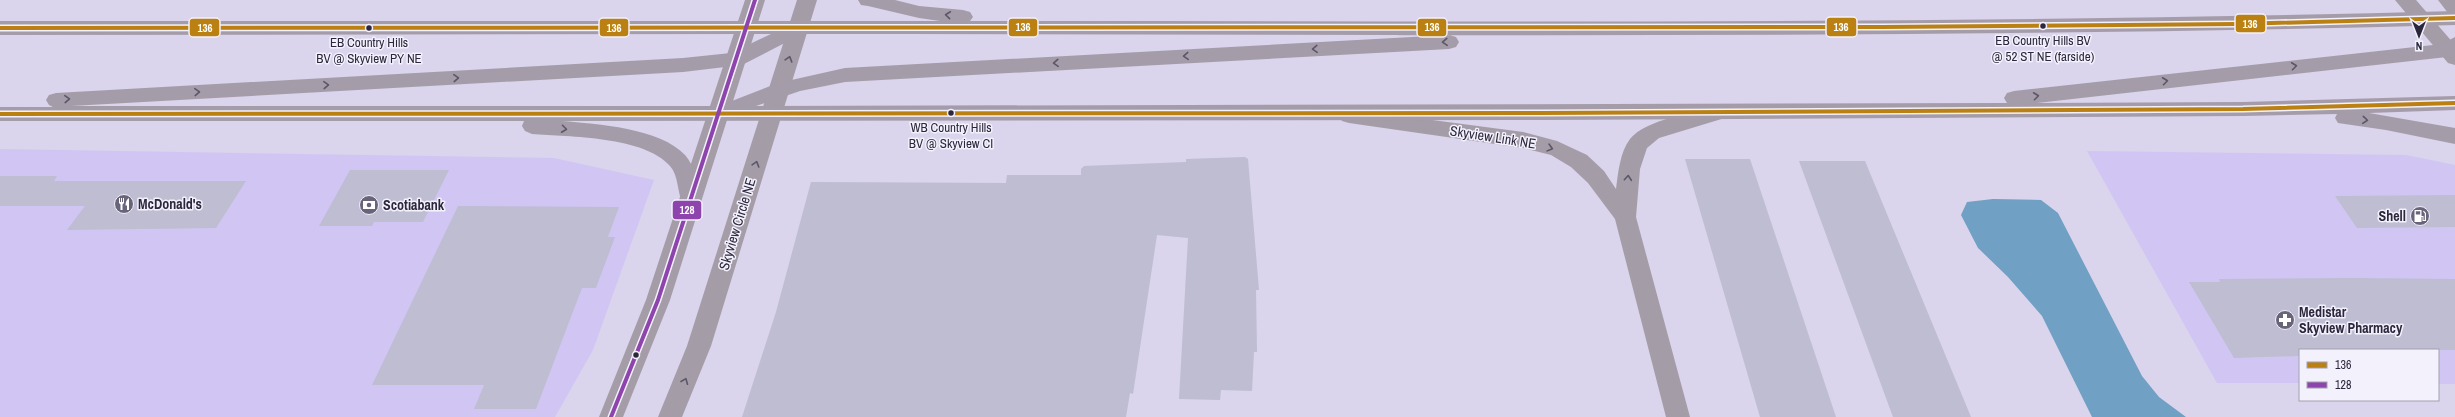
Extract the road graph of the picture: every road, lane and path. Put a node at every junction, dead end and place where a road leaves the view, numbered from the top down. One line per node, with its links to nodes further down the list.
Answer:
1 (755, 0): 12 (street)
2 (807, 0): 13 (street, Skyview Circle NE)
3 (868, 0): 10 (main road, one-way to 3)
4 (2405, 0): 8 (street)
5 (2448, 0): 6 (street)
6 (2455, 8)
7 (2455, 18): 8 (main road)
8 (2421, 19): 11 (main road); 14 (street)
9 (0, 28): 12 (main road)
10 (1070, 28): 11 (main road); 13 (main road)
11 (1694, 28): 16 (main road, one-way to 16)
12 (745, 29): 13 (main road); 15 (street)
13 (799, 29): 15 (main road); 16 (street, Skyview Circle NE, one-way to 13)
14 (2452, 51): 21 (main road, one-way to 14)
15 (735, 60): 17 (main road, one-way to 15); 25 (street)
16 (780, 88): 22 (street, Skyview Circle NE); 25 (main road)
17 (0, 103)
18 (2455, 103): 19 (main road)
19 (2243, 108): 21 (main road); 27 (main road, one-way to 27)
20 (1721, 112): 21 (main road); 26 (main road); 29 (street, Skyview Link NE, one-way to 20)
21 (1900, 112)
22 (772, 113): 25 (main road); 26 (main road); 31 (street, Skyview Circle NE, one-way to 22)
23 (0, 114): 24 (main road)
24 (428, 114): 25 (main road); 28 (main road, one-way to 28)
25 (717, 114): 28 (street)
26 (1332, 114): 29 (street, Skyview Link NE, one-way to 29)
27 (2455, 136)
28 (691, 198): 30 (street)
29 (1625, 217): 32 (street, Skyview Link NE)
30 (611, 417)
31 (670, 417)
32 (1678, 417)

